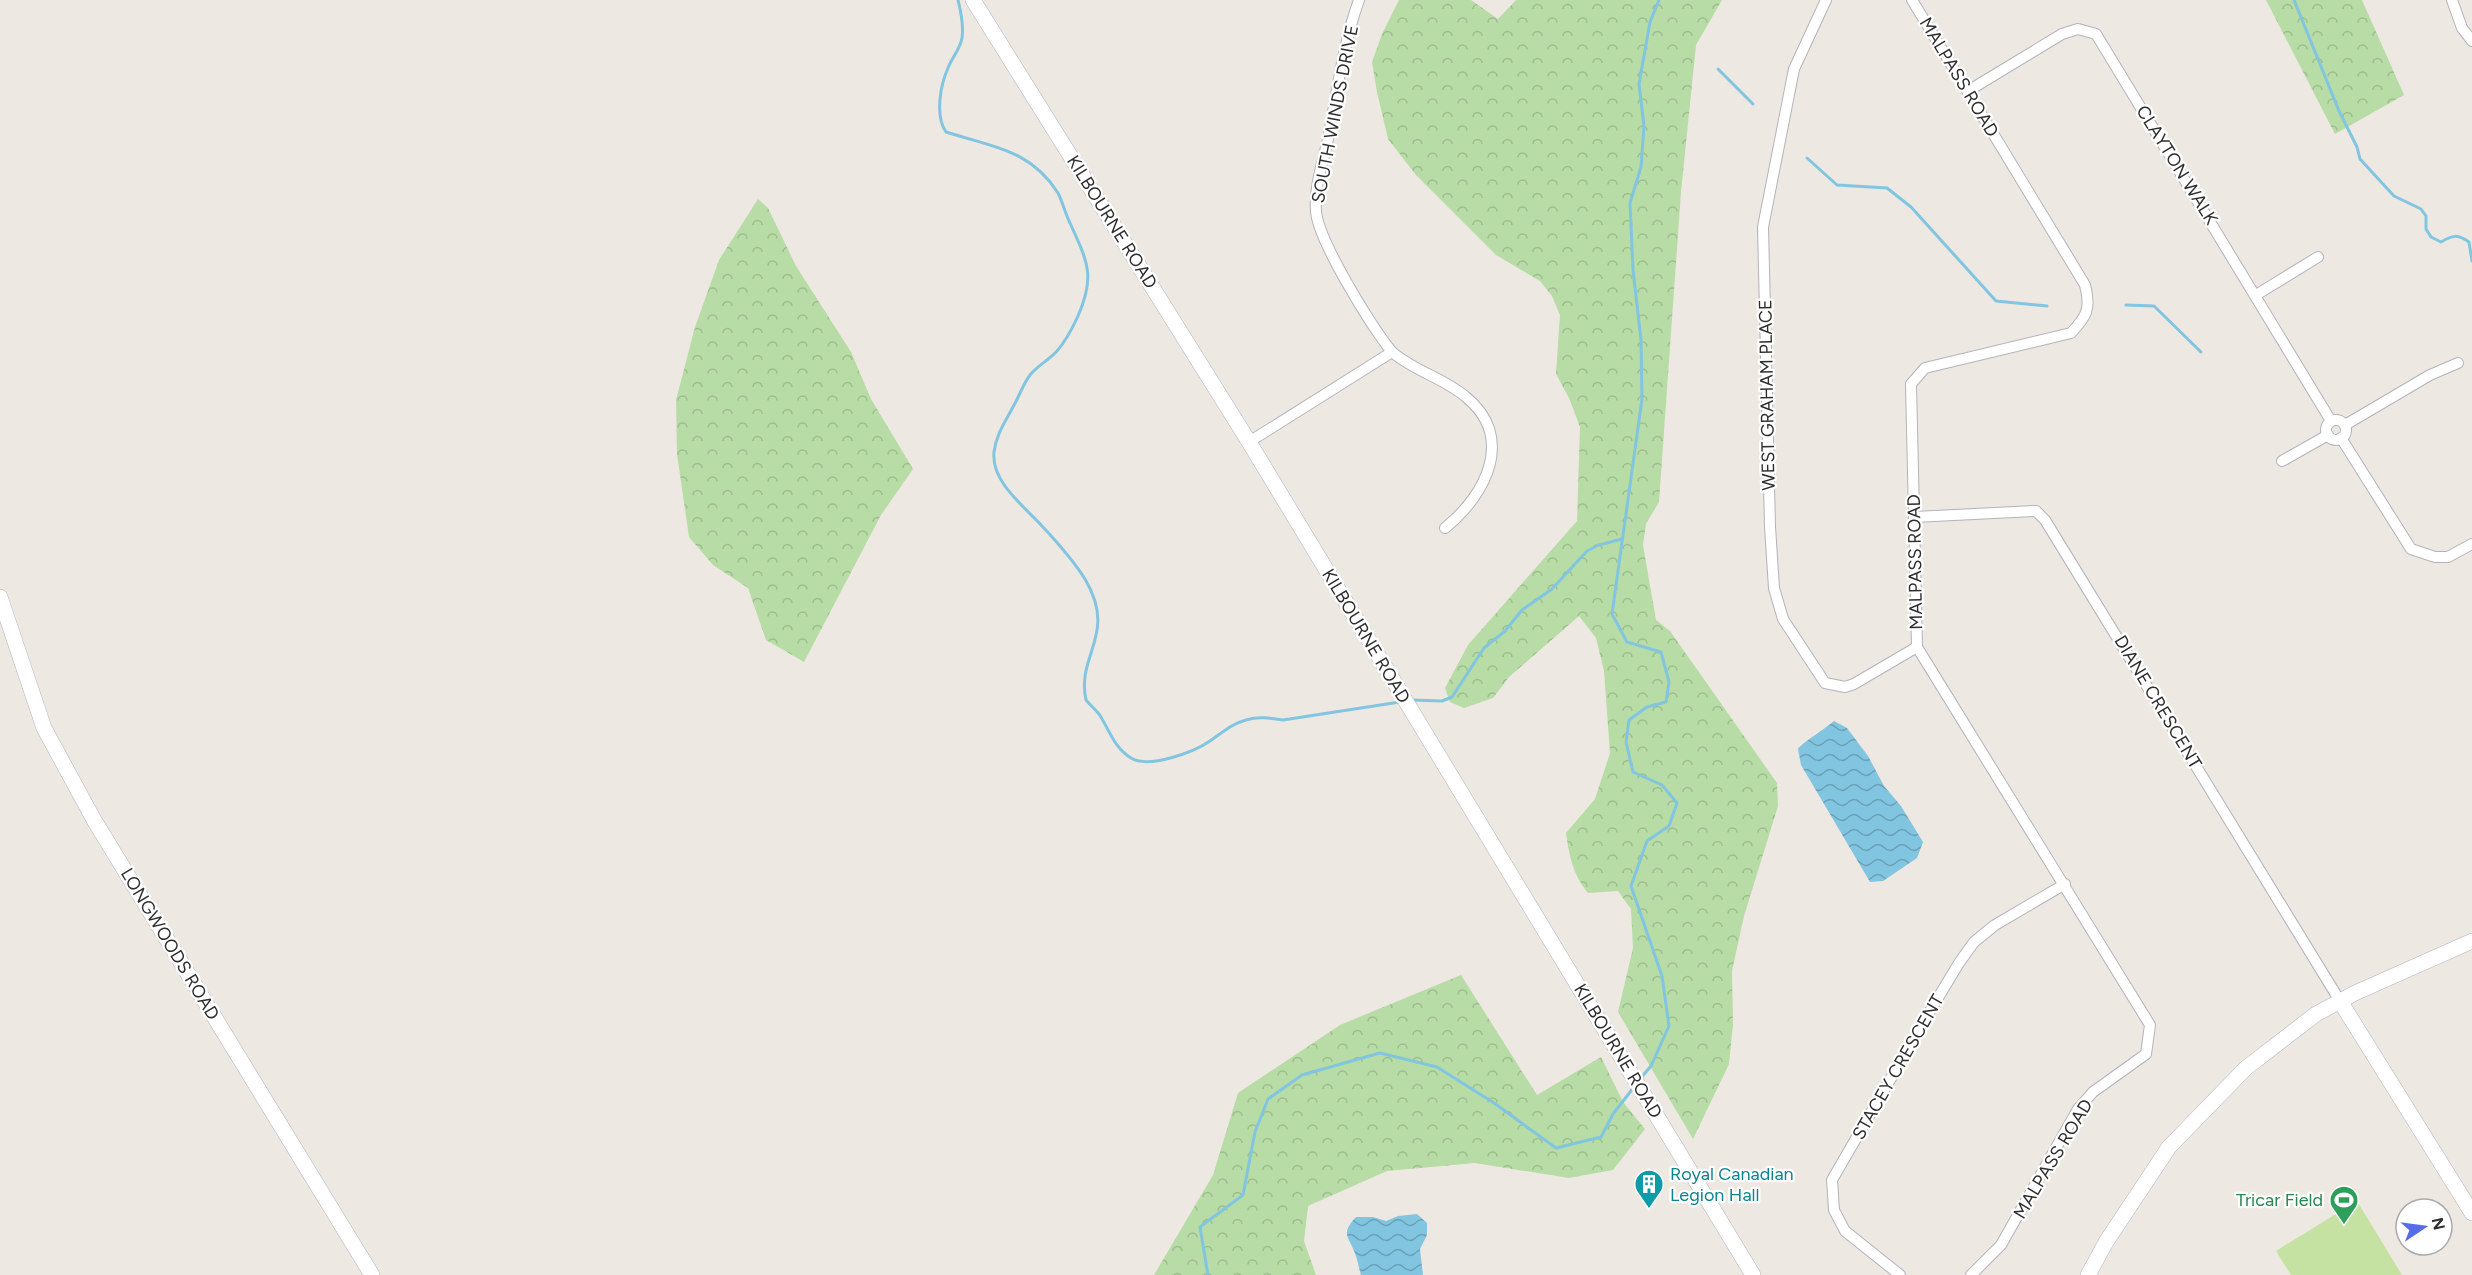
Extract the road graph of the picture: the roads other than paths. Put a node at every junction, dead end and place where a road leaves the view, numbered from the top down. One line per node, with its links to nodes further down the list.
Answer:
1 (973, 0): 16 (street, KILBOURNE ROAD)
2 (1359, 0): 10 (street, SOUTH WINDS DRIVE)
3 (1826, 0): 22 (street, WEST GRAHAM PLACE)
4 (1912, 0): 7 (street, MALPASS ROAD)
5 (2452, 0): 6 (street)
6 (2472, 41)
7 (1968, 91): 9 (street, CLAYTON WALK); 18 (street, MALPASS ROAD)
8 (2319, 257): 9 (street)
9 (2256, 294): 12 (street, CLAYTON WALK)
10 (1392, 352): 16 (street); 19 (street, SOUTH WINDS DRIVE)
11 (2458, 363): 13 (street)
12 (2331, 421): 13 (street); 14 (street)
13 (2344, 424): 15 (street)
14 (2328, 435): 15 (street); 17 (street)
15 (2342, 438): 20 (street)
16 (1249, 442): 28 (street, KILBOURNE ROAD)
17 (2282, 461)
18 (1914, 517): 22 (street, MALPASS ROAD); 25 (street, DIANE CRESCENT)
19 (1445, 528)
20 (2472, 544)
21 (0, 597): 27 (street, LONGWOODS ROAD)
22 (1917, 647): 23 (street, MALPASS ROAD)
23 (2065, 884): 29 (street, STACEY CRESCENT); 30 (street, MALPASS ROAD)
24 (2472, 941): 25 (street)
25 (2340, 1000): 26 (street); 31 (street)
26 (2472, 1213)
27 (372, 1275)
28 (1753, 1275)
29 (1900, 1275)
30 (1971, 1275)
31 (2088, 1275)

